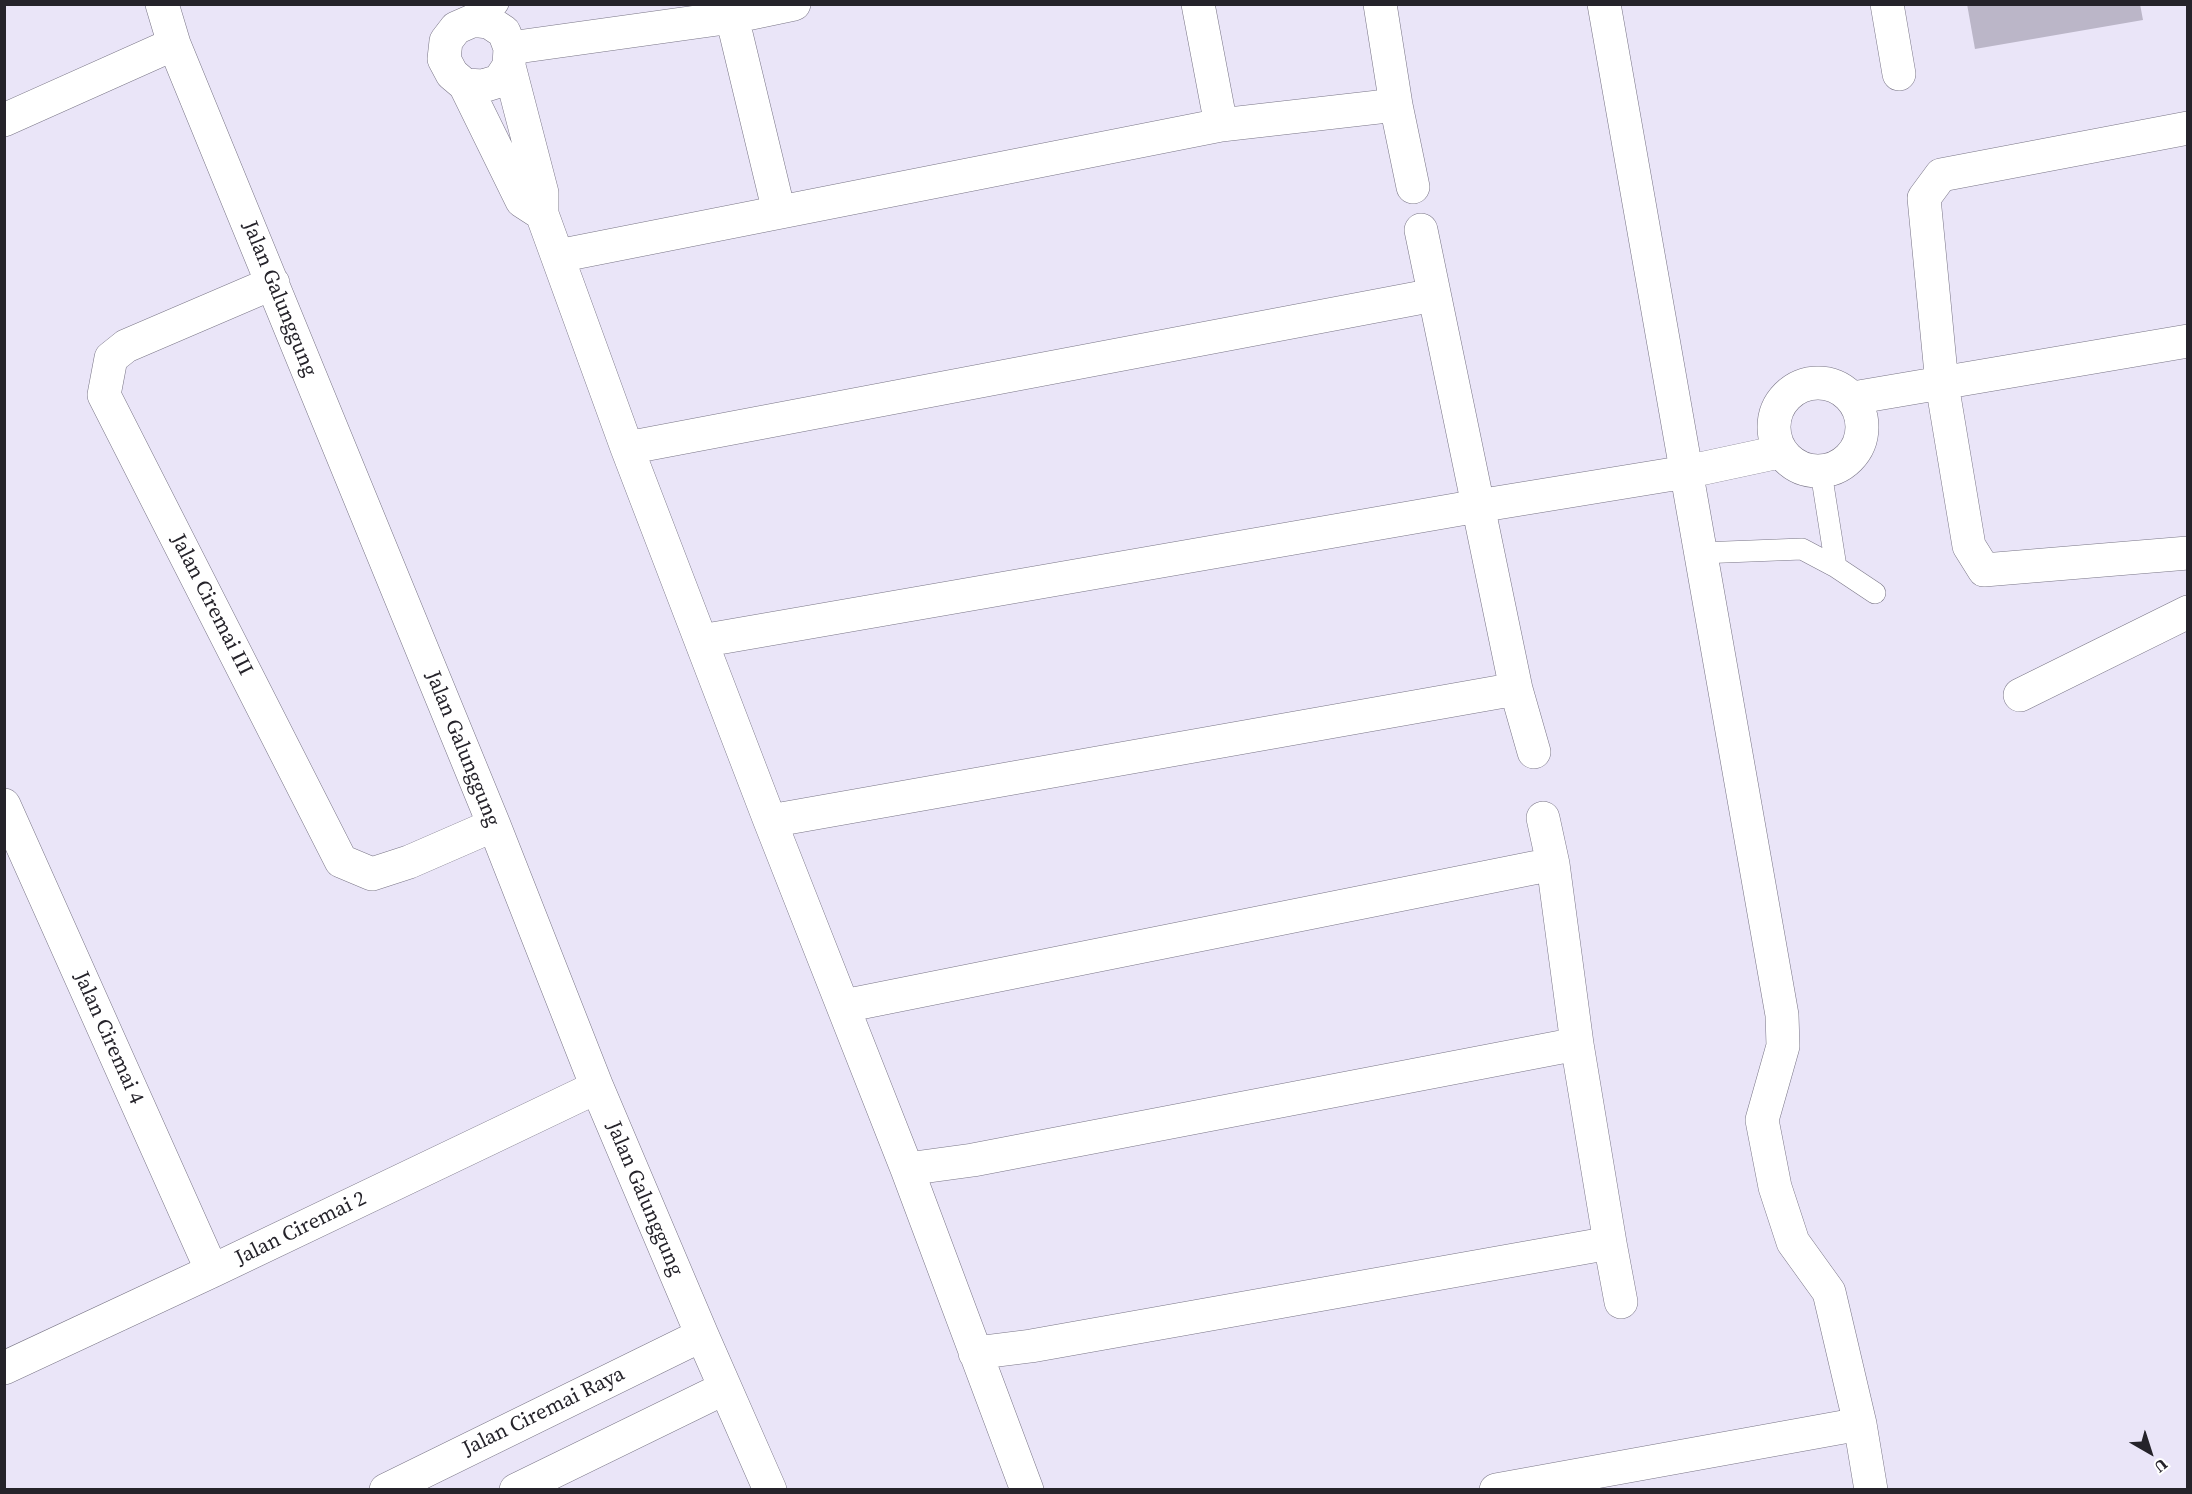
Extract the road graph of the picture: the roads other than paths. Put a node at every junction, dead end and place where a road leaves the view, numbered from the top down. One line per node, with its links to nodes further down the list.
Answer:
1 (162, 4): 9 (street, Jalan Galunggung)
2 (794, 4): 7 (street)
3 (1198, 4): 15 (street)
4 (1380, 4): 13 (street)
5 (1604, 4): 29 (street)
6 (1887, 4): 11 (street)
7 (728, 11): 10 (street); 18 (street)
8 (489, 13): 10 (street); 12 (street)
9 (174, 44): 14 (street); 22 (street, Jalan Galunggung)
10 (509, 57): 12 (street); 19 (street)
11 (1899, 74)
12 (465, 85): 19 (street)
13 (1396, 105): 15 (street); 17 (street)
14 (4, 120)
15 (1221, 125): 18 (street)
16 (2187, 128): 25 (street)
17 (1413, 187)
18 (779, 212): 21 (street)
19 (542, 214): 21 (street)
20 (1421, 230): 23 (street)
21 (558, 256): 27 (street)
22 (273, 283): 44 (street, Jalan Galunggung); 44 (street, Jalan Ciremai III)
23 (1434, 295): 27 (street); 31 (street)
24 (2187, 341): 25 (street)
25 (1942, 384): 26 (street); 33 (street)
26 (1853, 398): 28 (street); 30 (street)
27 (627, 448): 37 (street)
28 (1779, 452): 29 (street); 30 (street)
29 (1686, 472): 31 (street); 32 (street)
30 (1821, 472): 34 (lane)
31 (1478, 506): 37 (street); 38 (street)
32 (1700, 553): 34 (lane); 57 (street)
33 (2187, 553)
34 (1836, 567): 35 (lane)
35 (1875, 593)
36 (2187, 612): 39 (street)
37 (701, 641): 43 (street)
38 (1516, 689): 40 (street); 43 (street)
39 (2020, 695)
40 (1534, 752)
41 (4, 805): 51 (street, Jalan Ciremai 4)
42 (1543, 818): 45 (street)
43 (770, 821): 46 (street)
44 (494, 825): 48 (street, Jalan Galunggung)
45 (1553, 864): 46 (street); 47 (street)
46 (844, 1006): 49 (street)
47 (1577, 1044): 49 (street); 50 (street)
48 (597, 1087): 51 (street, Jalan Ciremai 2); 53 (street, Jalan Galunggung)
49 (907, 1169): 54 (street)
50 (1610, 1243): 52 (street); 54 (street)
51 (212, 1271): 55 (street, Jalan Ciremai 2)
52 (1621, 1302)
53 (702, 1335): 56 (street, Jalan Galunggung); 58 (street, Jalan Ciremai Raya)
54 (975, 1353): 61 (street)
55 (4, 1368)
56 (725, 1388): 59 (street); 60 (street, Jalan Galunggung)
57 (1860, 1424): 62 (street); 63 (street)
58 (387, 1489)
59 (516, 1490)
60 (770, 1490)
61 (1027, 1490)
62 (1496, 1490)
63 (1871, 1490)

